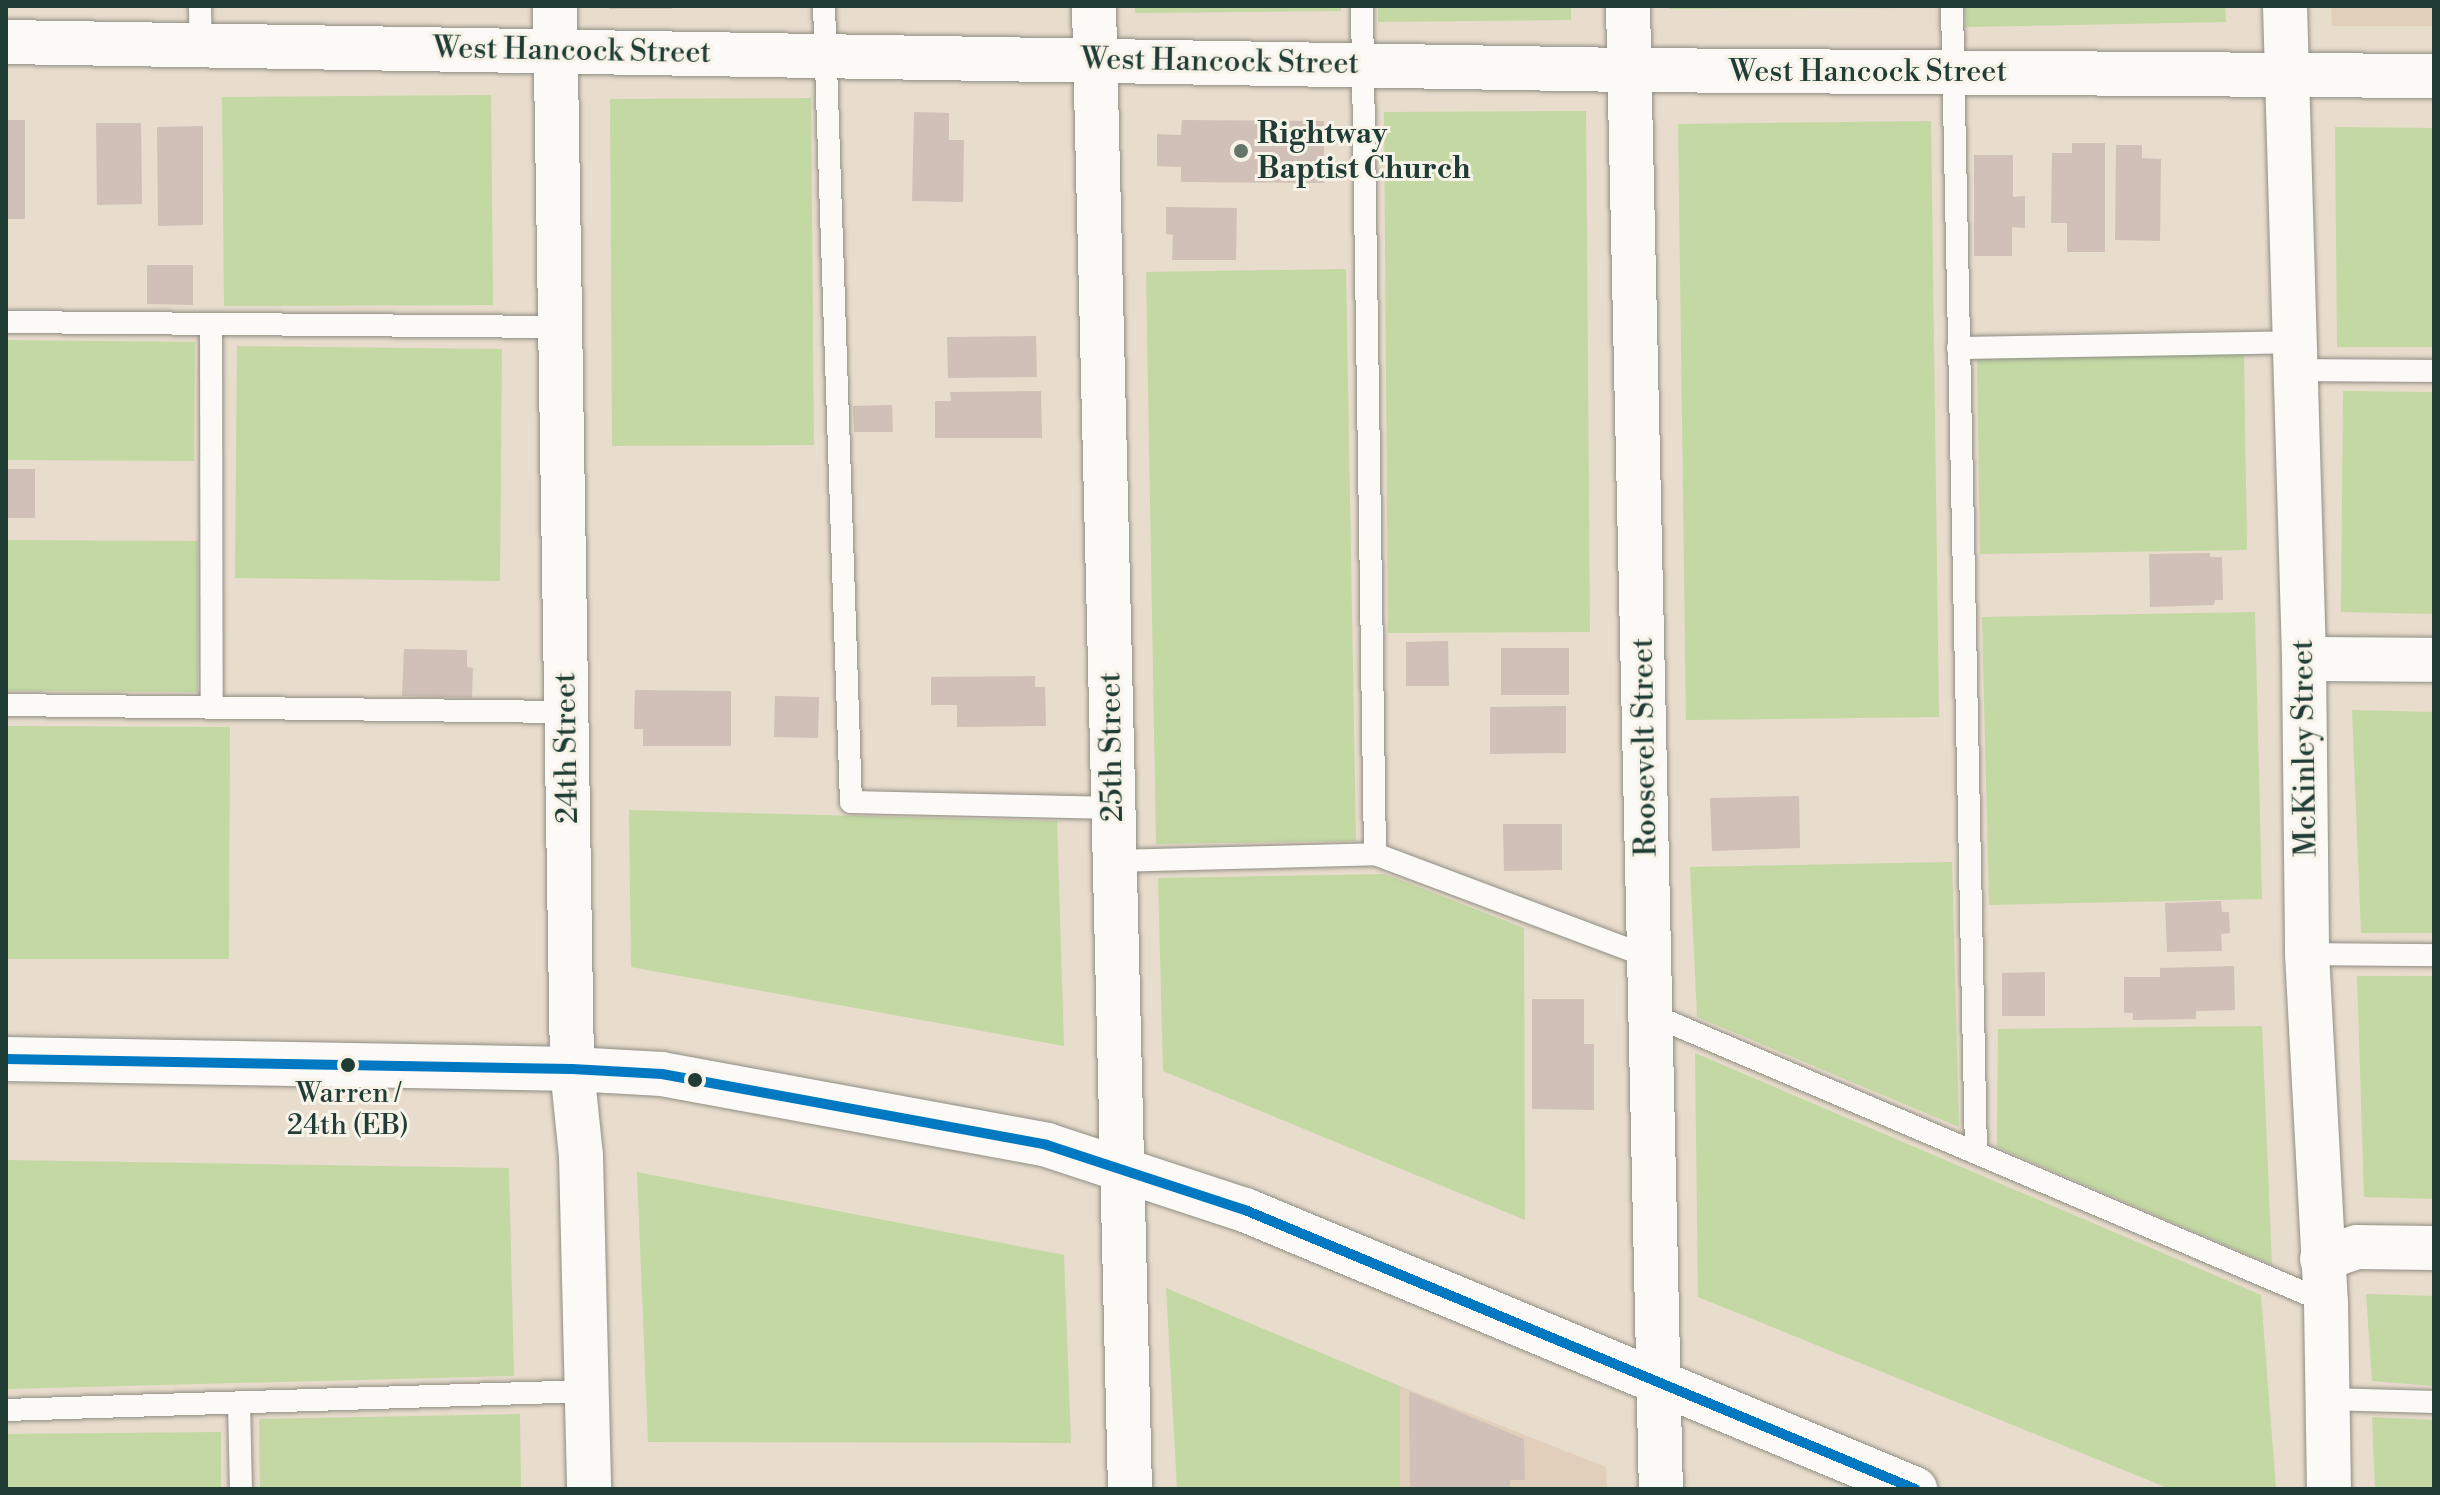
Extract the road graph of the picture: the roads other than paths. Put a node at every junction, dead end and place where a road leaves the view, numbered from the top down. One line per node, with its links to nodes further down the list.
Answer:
1 (555, 6): 10 (street, 24th Street)
2 (824, 6): 11 (lane)
3 (1094, 6): 12 (street, 25th Street)
4 (1362, 6): 13 (lane)
5 (1628, 6): 14 (street, Roosevelt Street)
6 (1952, 6): 15 (lane)
7 (2285, 6): 16 (street, McKinley Street)
8 (200, 25): 9 (street, West Hancock Street); 10 (street, West Hancock Street)
9 (6, 42)
10 (556, 51): 11 (street, West Hancock Street); 20 (street, 24th Street)
11 (825, 56): 12 (street, West Hancock Street); 29 (lane)
12 (1095, 59): 13 (street, West Hancock Street); 29 (street, 25th Street)
13 (1363, 66): 14 (street, West Hancock Street); 30 (lane)
14 (1629, 70): 15 (street, West Hancock Street); 34 (street, Roosevelt Street)
15 (1954, 73): 16 (street, West Hancock Street); 21 (lane)
16 (2287, 75): 17 (street, West Hancock Street); 22 (street, McKinley Street)
17 (2434, 76)
18 (6, 322): 19 (lane)
19 (211, 324): 20 (lane); 27 (lane)
20 (560, 327): 28 (street, 24th Street)
21 (1958, 348): 22 (lane); 38 (lane)
22 (2295, 356): 23 (lane); 24 (street, McKinley Street)
23 (2434, 371)
24 (2304, 659): 25 (street); 32 (street, McKinley Street)
25 (2434, 660)
26 (6, 705): 27 (lane)
27 (212, 708): 28 (lane)
28 (566, 712): 37 (street, 24th Street)
29 (1114, 808): 31 (street, 25th Street)
30 (1375, 854): 31 (lane); 34 (lane)
31 (1115, 861): 39 (street, 25th Street)
32 (2307, 954): 33 (lane); 41 (street, McKinley Street)
33 (2434, 955)
34 (1649, 957): 35 (street, Roosevelt Street)
35 (1650, 1014): 38 (lane); 43 (street, Roosevelt Street)
36 (6, 1059): 37 (street)
37 (572, 1069): 39 (street); 44 (street, 24th Street)
38 (1976, 1153): 42 (lane)
39 (1122, 1170): 43 (street); 51 (street, 25th Street)
40 (2434, 1248): 41 (street)
41 (2322, 1259): 42 (street, McKinley Street)
42 (2326, 1302): 45 (street, McKinley Street)
43 (1659, 1382): 52 (street, Roosevelt Street); 53 (street)
44 (587, 1391): 47 (lane); 50 (street, 24th Street)
45 (2327, 1399): 46 (lane); 54 (street, McKinley Street)
46 (2434, 1402)
47 (239, 1403): 48 (lane); 49 (lane)
48 (6, 1410)
49 (241, 1489)
50 (589, 1489)
51 (1130, 1489)
52 (1661, 1489)
53 (1915, 1489)
54 (2329, 1489)

